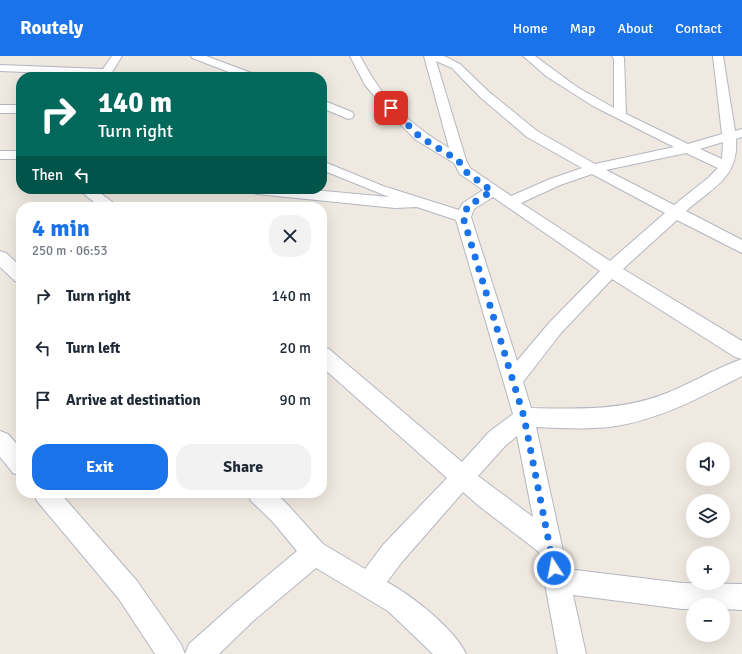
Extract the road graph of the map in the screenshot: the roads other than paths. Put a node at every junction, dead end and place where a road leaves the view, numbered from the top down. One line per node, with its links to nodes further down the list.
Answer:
1 (117, 56): 11 (street)
2 (196, 56): 12 (street)
3 (355, 56): 22 (street)
4 (429, 56): 22 (street)
5 (435, 56): 25 (street)
6 (528, 56): 17 (street)
7 (617, 56): 17 (street)
8 (718, 56): 18 (street)
9 (0, 68): 10 (street)
10 (52, 72)
11 (107, 72)
12 (239, 72)
13 (327, 106): 16 (street)
14 (0, 109): 15 (street)
15 (16, 109)
16 (348, 115)
17 (620, 115): 19 (street)
18 (736, 134): 19 (street); 23 (street)
19 (688, 148): 23 (street); 25 (street)
20 (0, 155): 21 (street)
21 (16, 155)
22 (458, 160): 26 (street)
23 (732, 160): 32 (street)
24 (327, 167): 30 (street)
25 (593, 169): 31 (street); 32 (street)
26 (492, 191): 31 (street); 33 (street)
27 (92, 194): 29 (street)
28 (306, 194): 30 (street)
29 (103, 202)
30 (419, 202): 33 (street)
31 (510, 202): 36 (street)
32 (677, 213): 34 (street); 36 (street)
33 (463, 217): 41 (street)
34 (742, 247)
35 (0, 257): 37 (street)
36 (612, 270): 38 (street); 41 (street)
37 (16, 272)
38 (742, 351)
39 (327, 359): 45 (street)
40 (742, 367): 42 (street)
41 (514, 380): 42 (street)
42 (524, 417): 45 (street); 48 (street)
43 (0, 441): 44 (street)
44 (16, 459)
45 (463, 477): 48 (street); 51 (street)
46 (49, 498): 53 (street)
47 (264, 498): 49 (street)
48 (550, 545): 50 (street)
49 (314, 553): 51 (street); 54 (street)
50 (557, 580): 52 (street); 56 (street)
51 (368, 586): 55 (street)
52 (742, 598)
53 (171, 654)
54 (199, 654)
55 (452, 654)
56 (572, 654)

